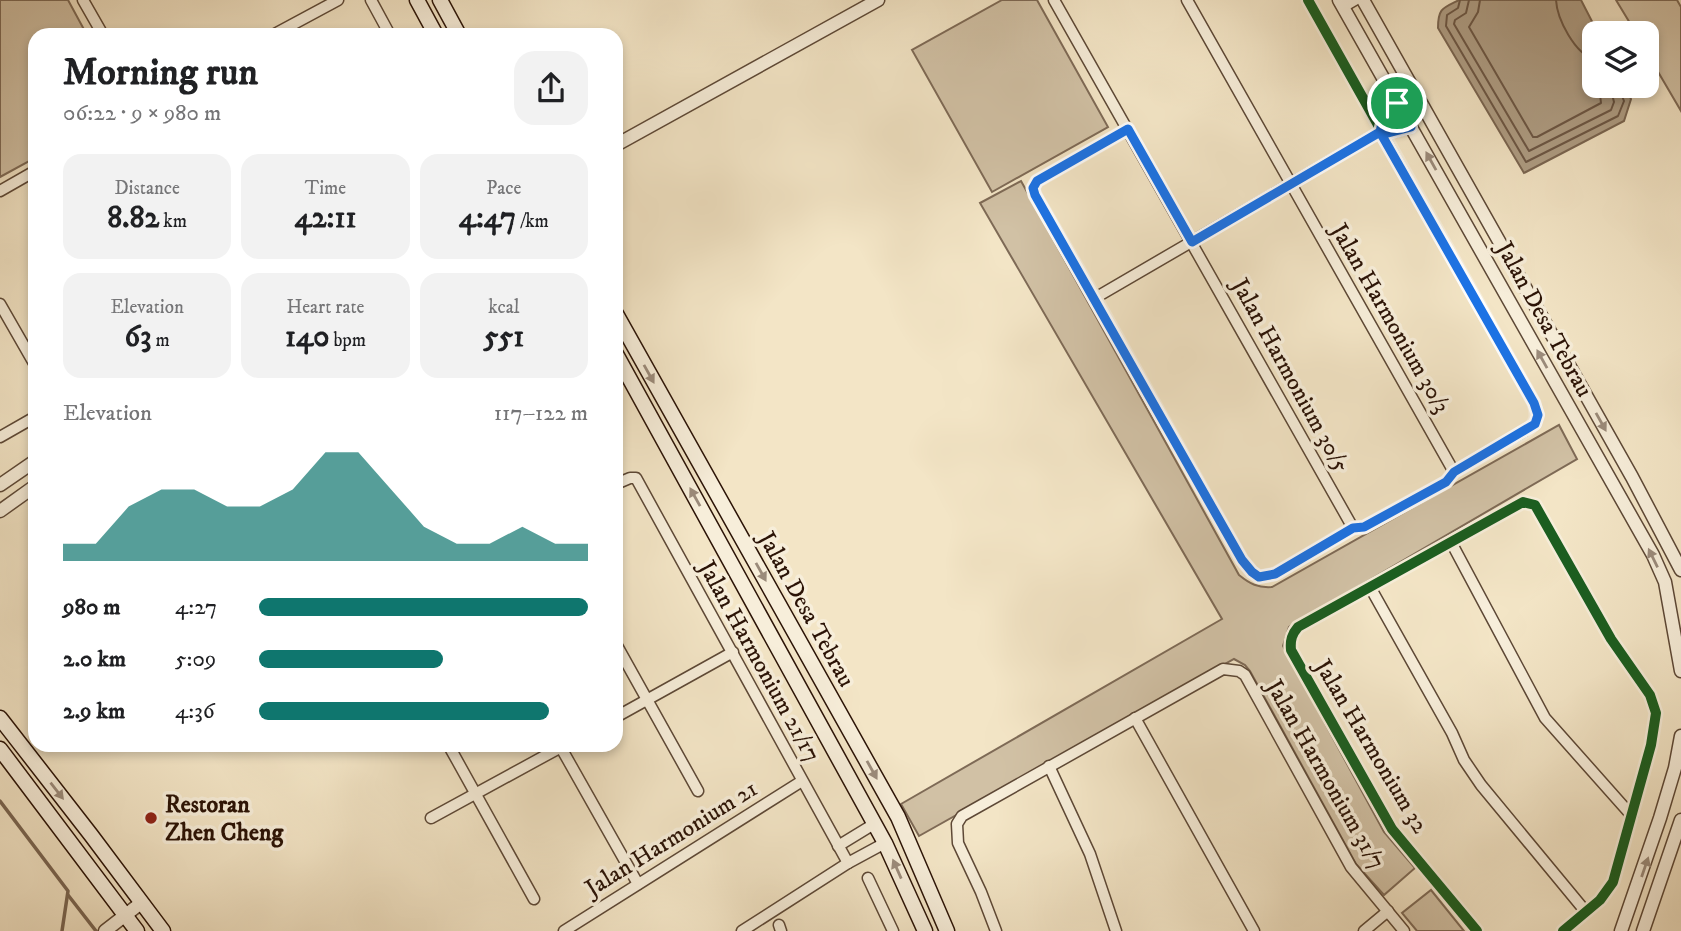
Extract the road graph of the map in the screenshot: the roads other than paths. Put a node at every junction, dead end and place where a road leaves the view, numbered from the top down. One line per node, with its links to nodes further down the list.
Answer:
1 (83, 0): 13 (street)
2 (338, 0): 14 (street)
3 (371, 0): 15 (street)
4 (416, 0): 16 (main road)
5 (440, 0): 17 (main road)
6 (878, 0): 22 (street)
7 (1055, 0): 20 (street, Jalan Harmonium 30/5)
8 (1187, 0): 24 (street, Jalan Harmonium 30/3)
9 (1308, 0): 21 (street)
10 (1355, 0): 12 (street)
11 (1363, 0): 36 (street, Jalan Desa Tebrau, one-way to 36)
12 (1341, 4): 18 (street, Jalan Desa Tebrau)
13 (99, 28)
14 (286, 28)
15 (386, 28)
16 (432, 28)
17 (455, 28)
18 (1397, 103): 19 (street, Jalan Desa Tebrau); 21 (street)
19 (1411, 127): 21 (street); 39 (street, Jalan Desa Tebrau, one-way to 19)
20 (1128, 129): 26 (street, Jalan Harmonium 30/5); 27 (street)
21 (1380, 132): 24 (street); 35 (street)
22 (623, 141)
23 (28, 175): 25 (street)
24 (1291, 184): 26 (street); 35 (street, Jalan Harmonium 30/3)
25 (0, 191)
26 (1192, 242): 27 (street); 42 (street, Jalan Harmonium 30/5)
27 (1095, 298): 42 (street)
28 (0, 303): 30 (street)
29 (623, 326): 84 (main road, Jalan Desa Tebrau, one-way to 84)
30 (28, 353)
31 (623, 367): 65 (main road, Jalan Desa Tebrau, one-way to 31)
32 (28, 421): 33 (street)
33 (0, 437)
34 (28, 466): 38 (street)
35 (1454, 472): 42 (street)
36 (1632, 477): 39 (street); 44 (street, Jalan Desa Tebrau)
37 (623, 481): 46 (street, Jalan Harmonium 21/17)
38 (0, 485)
39 (1614, 488): 48 (street, Jalan Desa Tebrau, one-way to 39)
40 (28, 491): 41 (street)
41 (0, 511)
42 (1353, 528)
43 (1451, 542): 45 (street); 62 (street); 62 (street)
44 (1681, 570)
45 (1370, 587): 74 (street); 90 (street, Jalan Harmonium 32)
46 (733, 652): 49 (street); 59 (street, Jalan Harmonium 21/17)
47 (623, 656): 49 (street)
48 (1681, 671)
49 (647, 699): 50 (street); 60 (street)
50 (623, 712)
51 (0, 718): 72 (main road, one-way to 72)
52 (1135, 718): 58 (street); 73 (street, Jalan Harmonium 31/7); 87 (street)
53 (1681, 736): 92 (street, one-way to 53)
54 (0, 749): 75 (main road)
55 (452, 752): 61 (street)
56 (550, 752): 61 (street)
57 (564, 752): 70 (street)
58 (1049, 766): 85 (street); 86 (street)
59 (802, 780): 67 (street, Jalan Harmonium 21/17); 70 (street, Jalan Harmonium 21)
60 (698, 791)
61 (475, 794): 63 (street); 71 (street)
62 (1632, 816): 74 (street)
63 (431, 818)
64 (1681, 820): 93 (street)
65 (874, 824): 66 (main road, Jalan Desa Tebrau); 67 (street)
66 (885, 843): 68 (street); 83 (main road, Jalan Desa Tebrau, one-way to 66)
67 (838, 846): 68 (street, Jalan Harmonium 21/17)
68 (848, 863): 81 (street)
69 (869, 878): 82 (street)
70 (638, 884): 80 (street, Jalan Harmonium 21)
71 (534, 899)
72 (141, 904): 75 (street); 76 (main road)
73 (1388, 911): 88 (street); 89 (street, Jalan Harmonium 31/7)
74 (1586, 912): 91 (street)
75 (125, 915): 77 (main road); 78 (street)
76 (151, 916): 77 (street); 79 (main road)
77 (134, 930)
78 (105, 931)
79 (163, 931)
80 (564, 931)
81 (742, 931)
82 (893, 931)
83 (925, 931)
84 (947, 931)
85 (996, 931)
86 (1116, 931)
87 (1254, 931)
88 (1364, 931)
89 (1404, 931)
90 (1477, 931)
91 (1563, 931)
92 (1621, 931)
93 (1643, 931)

